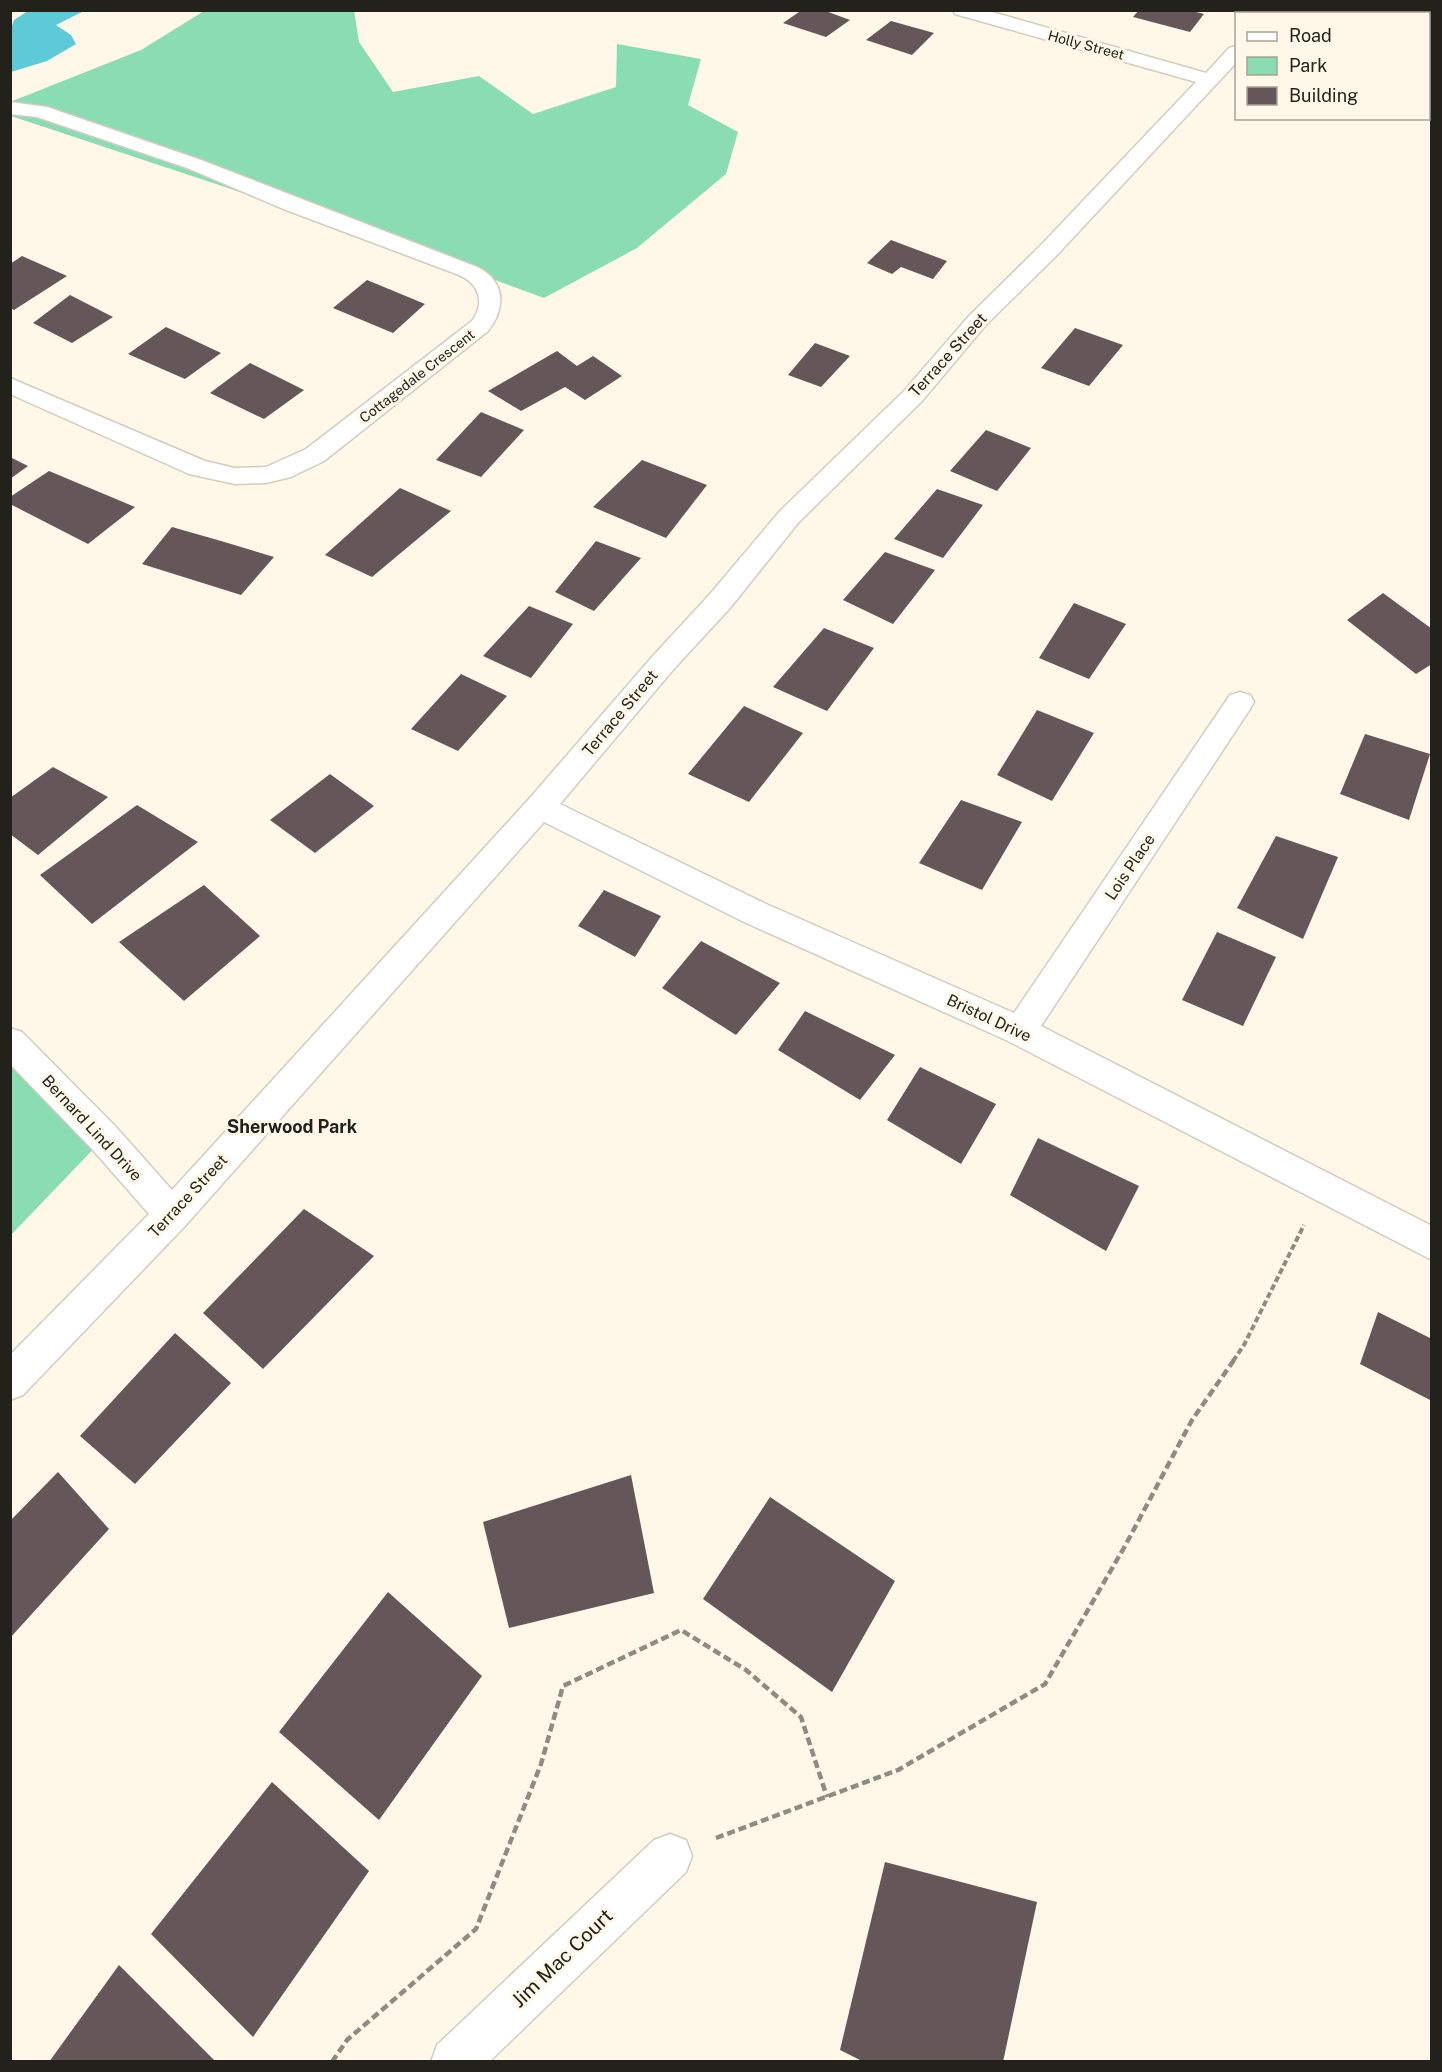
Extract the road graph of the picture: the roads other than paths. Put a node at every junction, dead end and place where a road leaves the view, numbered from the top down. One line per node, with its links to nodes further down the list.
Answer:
1 (962, 10): 3 (street, Holly Street)
2 (1235, 53): 3 (street, Terrace Street)
3 (1210, 80): 7 (street, Terrace Street)
4 (10, 108): 5 (street, Cottagedale Crescent)
5 (10, 385)
6 (1240, 702): 8 (street, Lois Place)
7 (540, 807): 8 (street, Bristol Drive); 10 (street, Terrace Street)
8 (1020, 1031): 11 (street, Bristol Drive)
9 (10, 1042): 10 (street, Bernard Lind Drive)
10 (172, 1215): 12 (street, Terrace Street)
11 (1431, 1244)
12 (23, 1355): 13 (street, Terrace Street)
13 (10, 1382)
14 (670, 1856): 15 (street, Jim Mac Court)
15 (454, 2061)

